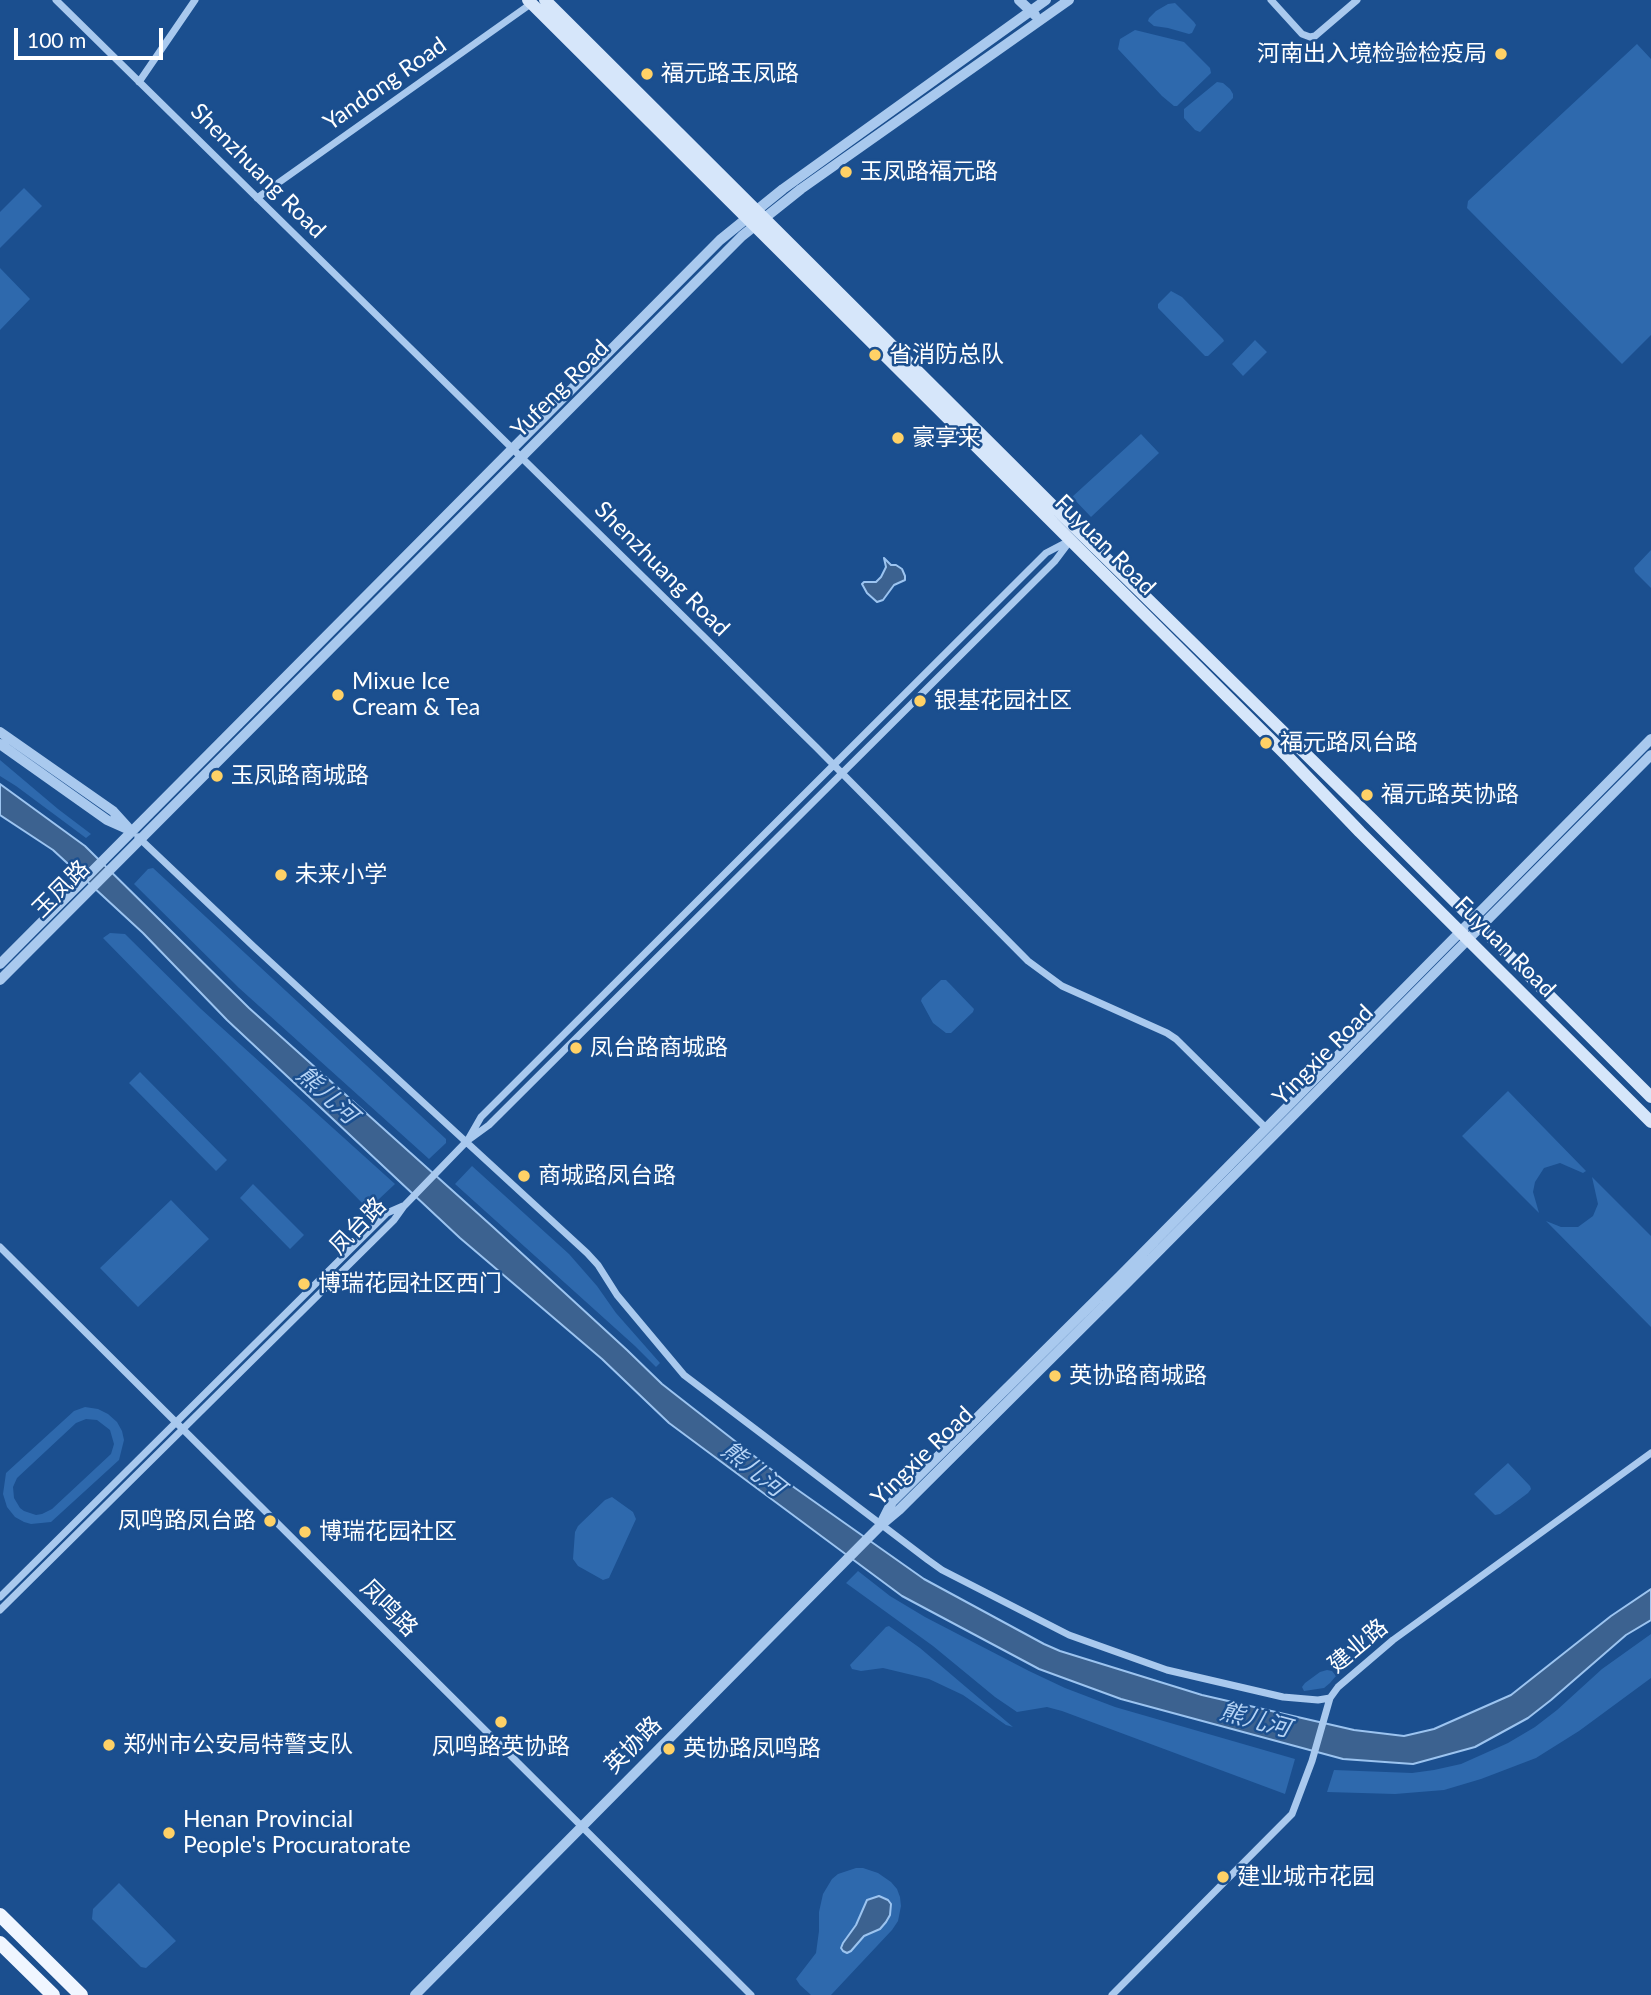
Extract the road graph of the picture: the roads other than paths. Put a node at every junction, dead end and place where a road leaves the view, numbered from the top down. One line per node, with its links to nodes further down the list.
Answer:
1 (56, 0): 11 (street, Shenzhuang Road)
2 (195, 0): 11 (street)
3 (545, 0): 13 (main road, Fuyuan Road)
4 (1019, 0): 9 (street)
5 (1069, 0): 10 (street, Yufeng Road)
6 (1271, 0): 7 (street)
7 (1357, 0)
8 (531, 1): 12 (street, Yandong Road); 13 (main road, Fuyuan Road)
9 (1038, 4): 10 (street); 13 (street, Yufeng Road)
10 (1044, 17): 13 (street, Yufeng Road)
11 (139, 82): 12 (street, Shenzhuang Road)
12 (257, 198): 14 (street, Shenzhuang Road)
13 (755, 218): 14 (street, Yufeng Road); 15 (street, Yufeng Road); 16 (main road, Fuyuan Road); 26 (main road, Fuyuan Road)
14 (512, 449): 15 (street, Shenzhuang Road); 23 (street, Yufeng Road)
15 (521, 457): 21 (street, Shenzhuang Road); 23 (street, Yufeng Road)
16 (1070, 541): 21 (street); 22 (street); 27 (main road, Fuyuan Road)
17 (0, 732): 23 (street)
18 (1651, 739): 26 (street, Yingxie Road)
19 (0, 744): 23 (street)
20 (1651, 755): 26 (street, Yingxie Road)
21 (834, 765): 22 (street, Shenzhuang Road); 33 (street)
22 (842, 773): 32 (street, Shenzhuang Road); 33 (street)
23 (136, 836): 24 (street, Yufeng Road); 33 (street)
24 (118, 854): 25 (street, 玉凤路)
25 (77, 894): 28 (street, 玉凤路); 29 (street, 玉凤路)
26 (1476, 923): 27 (street, Yingxie Road); 30 (main road, Fuyuan Road)
27 (1464, 936): 31 (main road, Fuyuan Road); 32 (street, Yingxie Road); 39 (street, Yingxie Road)
28 (0, 964)
29 (0, 980)
30 (1651, 1097)
31 (1651, 1122)
32 (1266, 1128): 39 (street, Yingxie Road)
33 (467, 1141): 34 (street); 39 (street)
34 (404, 1206): 36 (street, 凤台路); 37 (street, 凤台路)
35 (0, 1247): 36 (street, 凤鸣路)
36 (175, 1422): 37 (street, 凤鸣路); 40 (street, 凤台路)
37 (182, 1429): 41 (street, 凤台路); 43 (street, 凤鸣路)
38 (1651, 1453): 42 (street, 建业路)
39 (877, 1528): 42 (street); 43 (street, 英协路)
40 (0, 1597)
41 (0, 1611)
42 (1329, 1698): 50 (street, 建业路)
43 (582, 1827): 48 (street, 英协路); 49 (street, 凤鸣路)
44 (0, 1915): 47 (main road)
45 (0, 1943): 46 (main road)
46 (52, 1995)
47 (80, 1995)
48 (415, 1995)
49 (751, 1995)
50 (1112, 1995)

